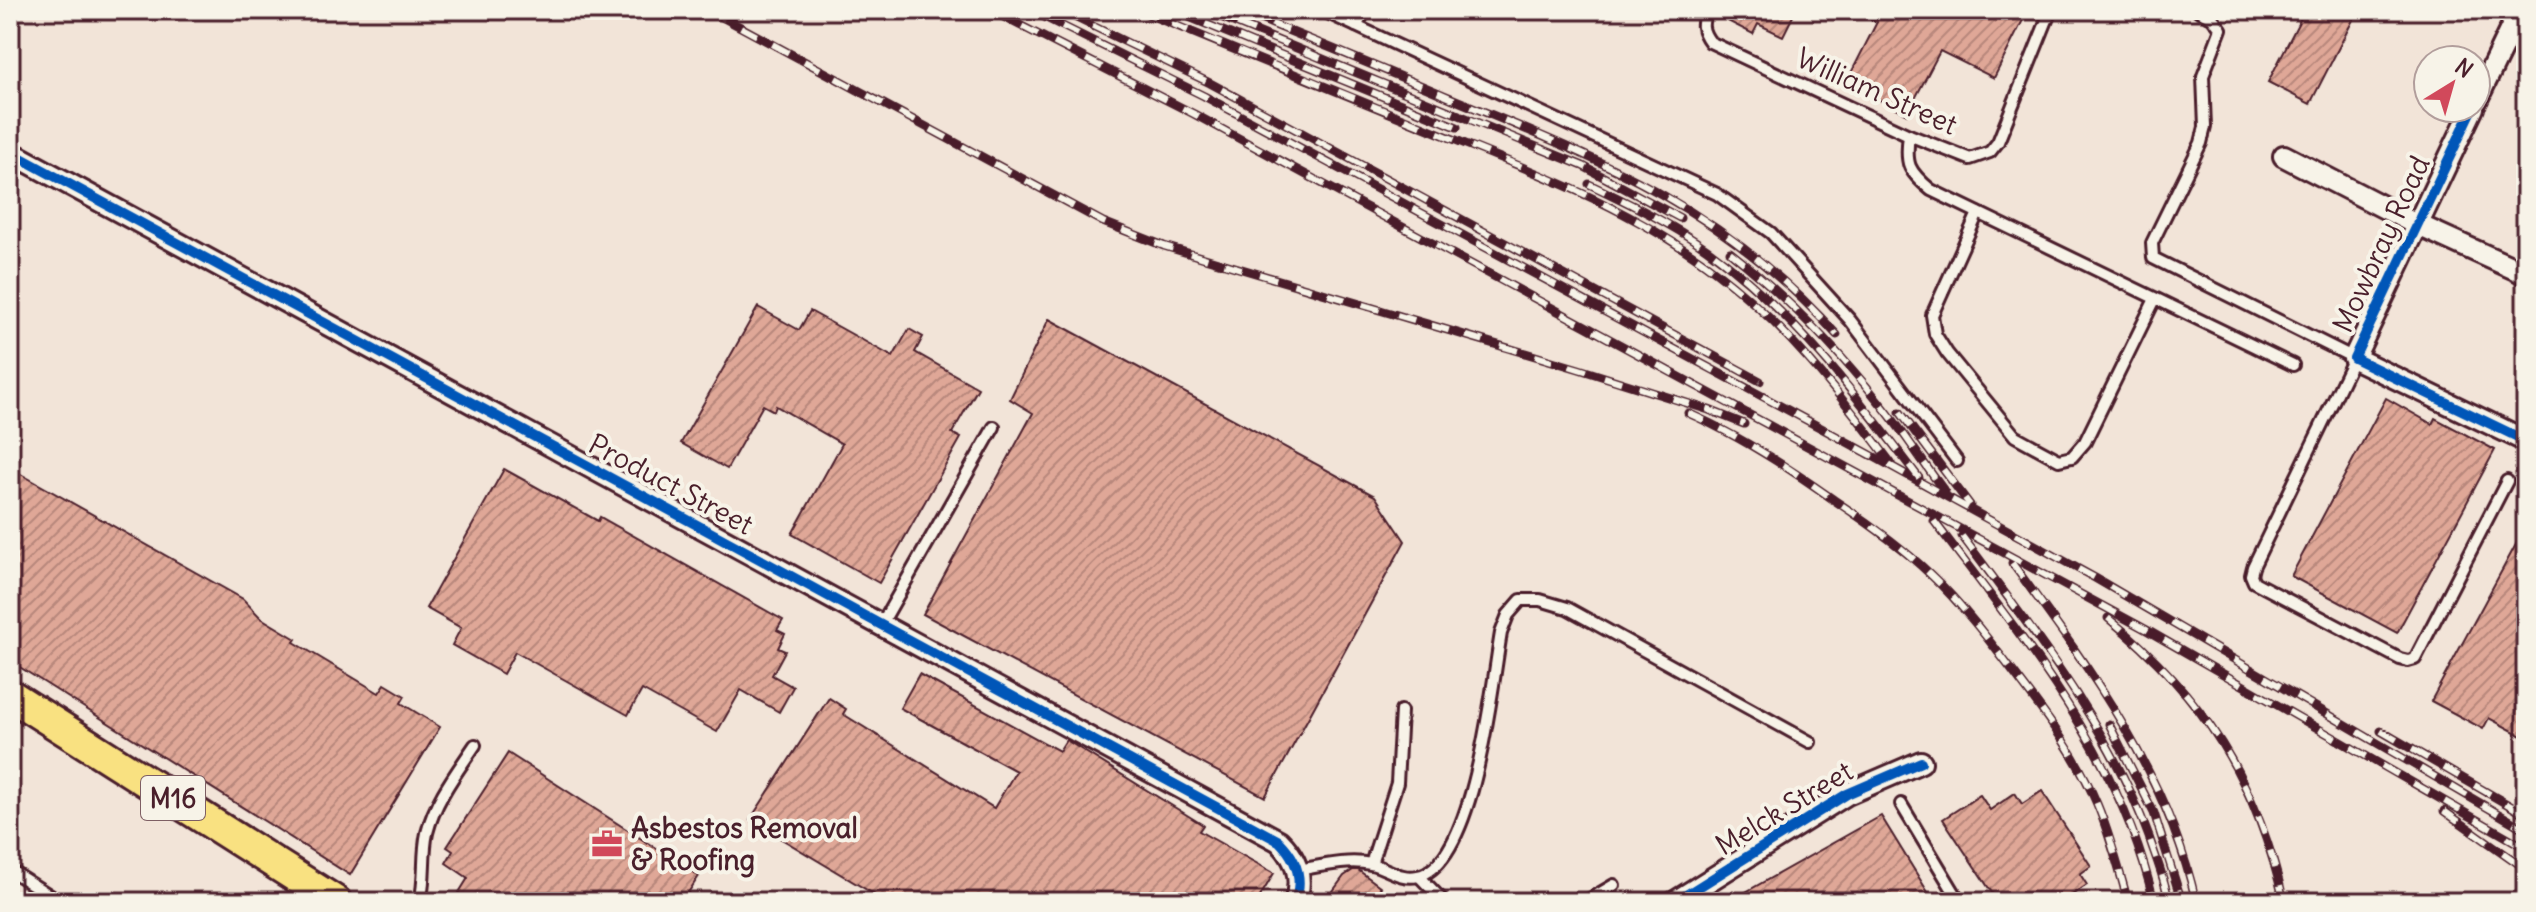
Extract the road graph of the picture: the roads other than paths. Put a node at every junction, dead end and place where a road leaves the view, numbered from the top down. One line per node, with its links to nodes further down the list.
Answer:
1 (1321, 10): 7 (lane)
2 (1366, 10): 7 (lane)
3 (1707, 10): 10 (lane, William Street)
4 (2051, 10): 10 (lane, William Street)
5 (2198, 10): 17 (lane)
6 (2520, 10): 8 (street)
7 (1356, 26): 21 (lane)
8 (2492, 68)
9 (2465, 124): 14 (street, Mowbray Road)
10 (1909, 135): 13 (lane)
11 (10, 152): 23 (street, Product Street)
12 (2284, 156): 14 (street)
13 (1978, 213): 16 (lane); 16 (lane)
14 (2416, 224): 15 (street); 17 (street, Mowbray Road)
15 (2526, 274)
16 (2155, 299): 18 (lane)
17 (2354, 358): 20 (street); 22 (lane)
18 (2293, 365)
19 (994, 427): 23 (lane)
20 (2526, 441)
21 (1957, 461)
22 (2507, 481)
23 (881, 625): 32 (street, Product Street)
24 (10, 695): 36 (main road, M16)
25 (1401, 711): 30 (lane)
26 (1810, 742): 33 (lane)
27 (475, 745): 37 (lane)
28 (1921, 762): 41 (street, Melck Street)
29 (1901, 804): 42 (lane)
30 (1371, 864): 32 (lane); 33 (lane)
31 (10, 870): 35 (lane)
32 (1298, 870): 38 (street)
33 (1419, 876): 39 (lane)
34 (1614, 885): 40 (lane)
35 (60, 902)
36 (336, 902)
37 (420, 902)
38 (1295, 902)
39 (1444, 902)
40 (1585, 902)
41 (1675, 902)
42 (1960, 902)

